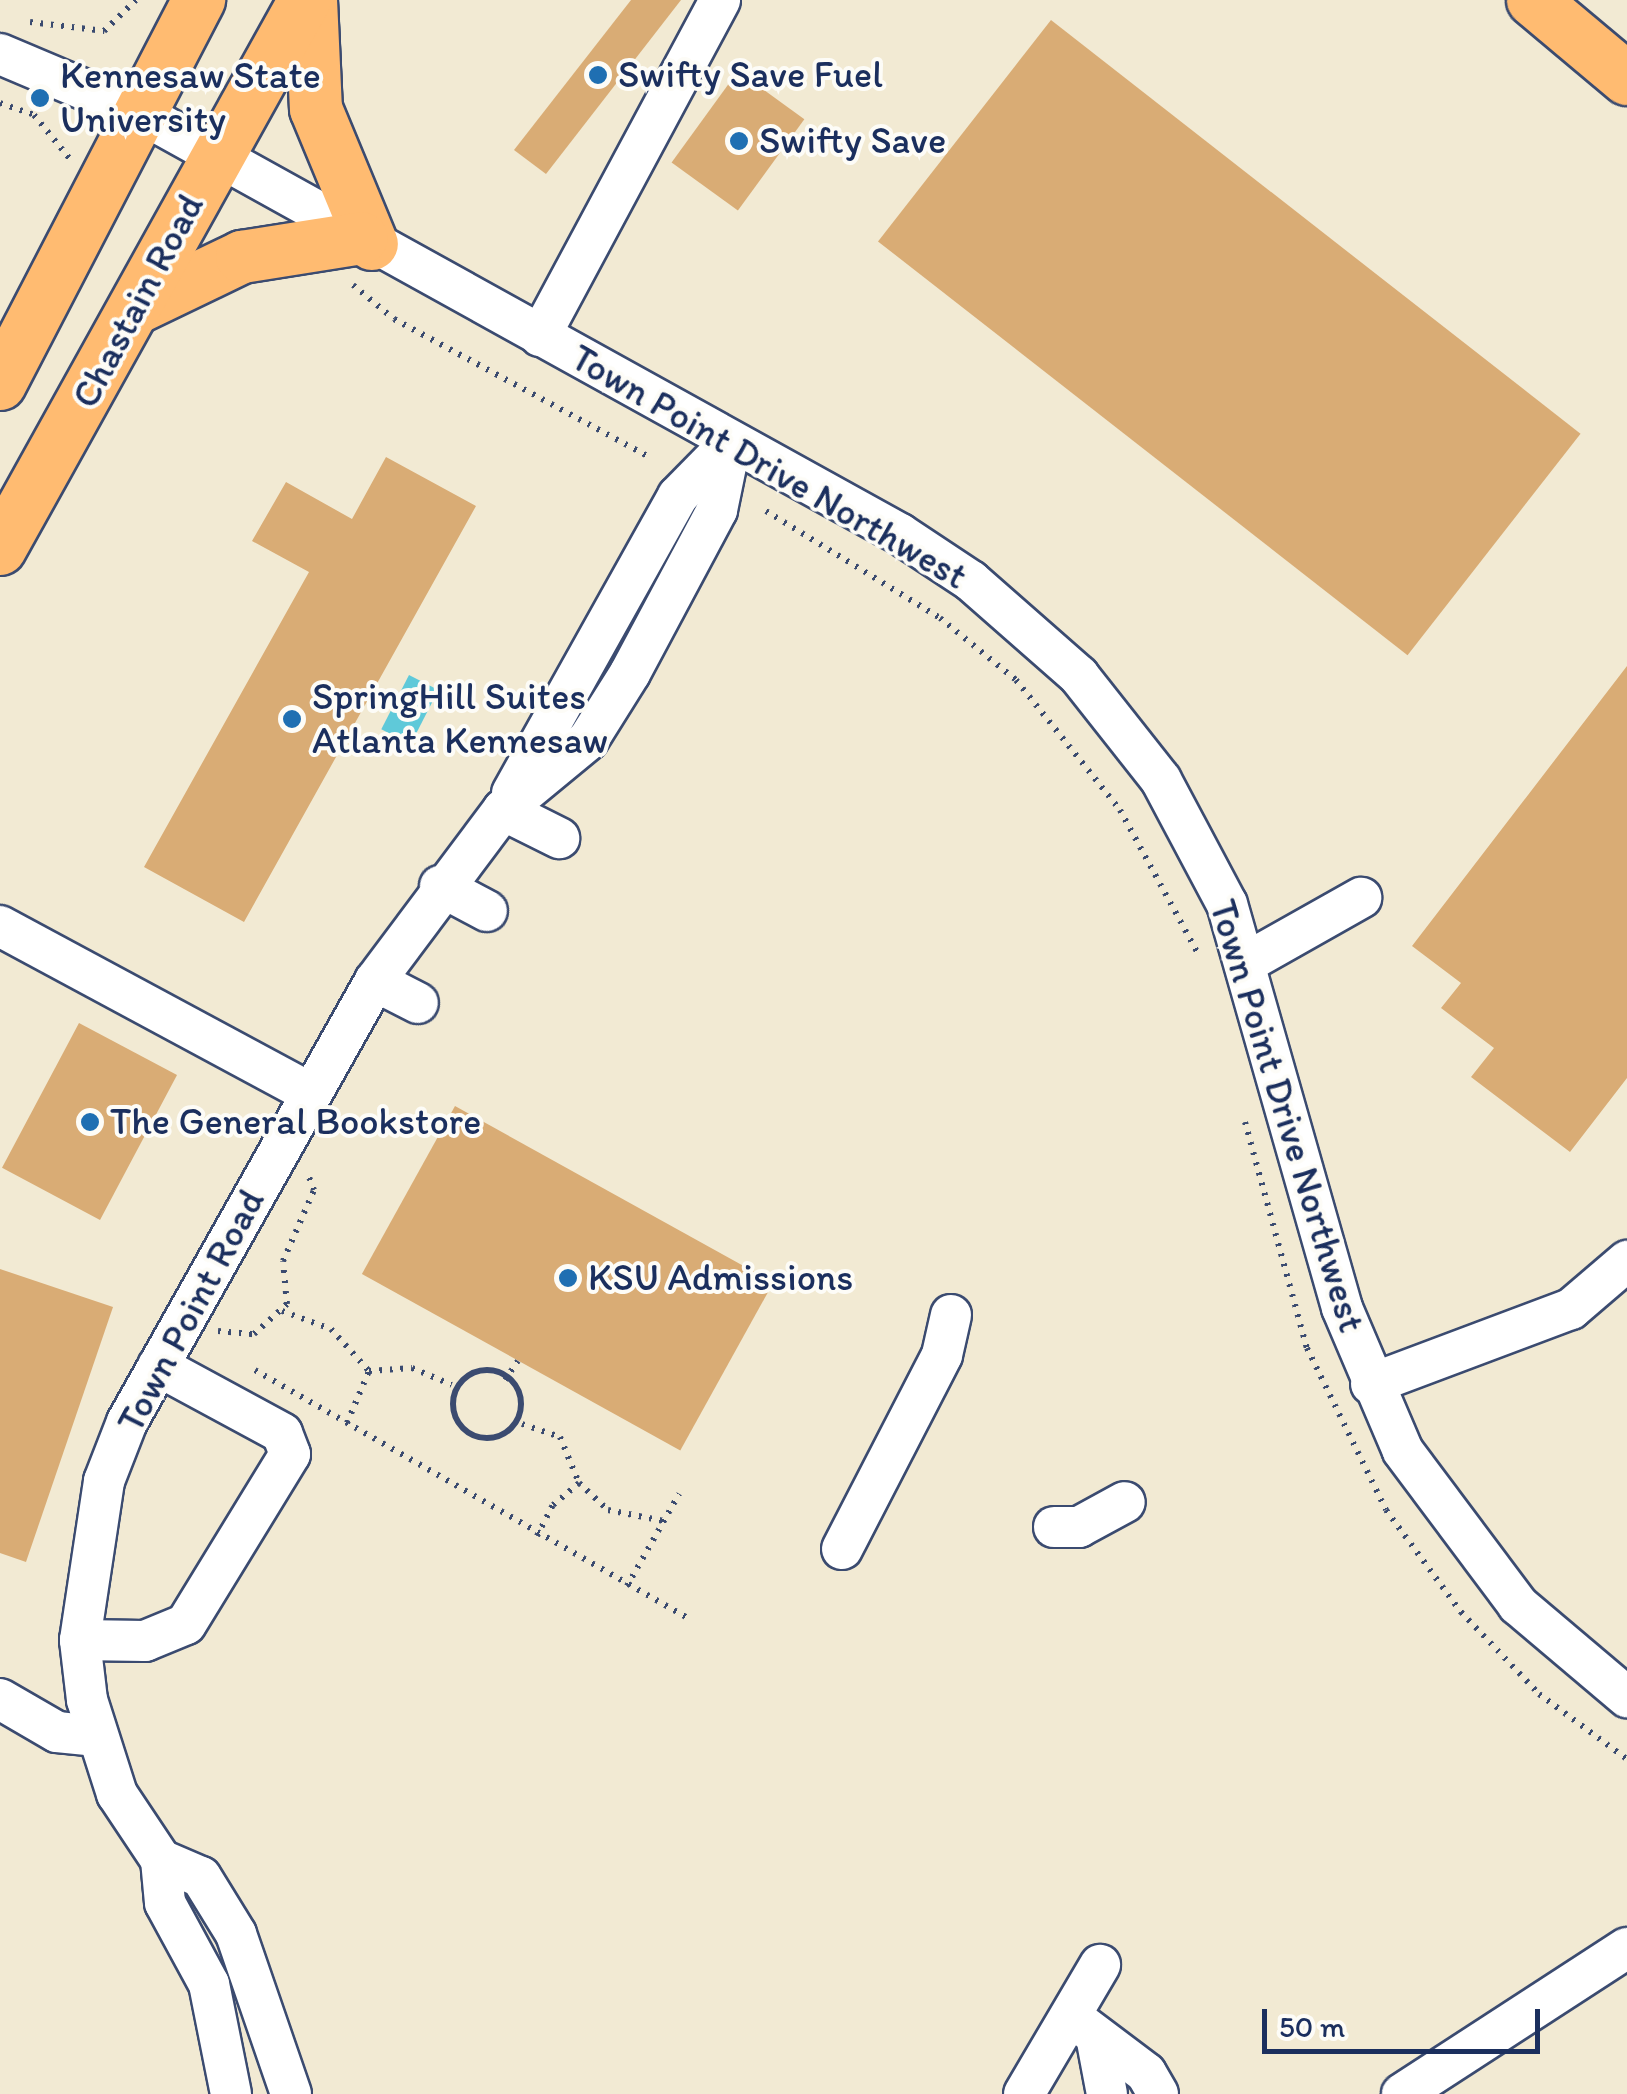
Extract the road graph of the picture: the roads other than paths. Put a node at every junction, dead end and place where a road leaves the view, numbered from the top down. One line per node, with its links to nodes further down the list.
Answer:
1 (200, 0): 7 (main road)
2 (308, 0): 8 (main road, Chastain Road); 9 (main road)
3 (720, 0): 11 (street)
4 (1533, 0): 6 (main road)
5 (7, 35): 7 (street, Town Point Drive Northwest)
6 (1627, 79)
7 (140, 113): 8 (street, Town Point Drive Northwest); 12 (main road)
8 (216, 156): 9 (street, Town Point Drive Northwest); 10 (main road, Chastain Road)
9 (358, 252): 10 (main road); 11 (street, Town Point Drive Northwest)
10 (136, 308): 14 (main road, Chastain Road)
11 (540, 336): 13 (street, Town Point Drive Northwest)
12 (0, 384)
13 (731, 442): 15 (street, Town Point Road); 21 (street, Town Point Drive Northwest)
14 (0, 549)
15 (503, 810): 16 (street); 17 (street, Town Point Road)
16 (559, 838)
17 (440, 886): 19 (street); 22 (street, Town Point Road)
18 (1361, 898): 21 (street)
19 (487, 912)
20 (0, 926): 24 (street)
21 (1249, 961): 28 (street, Town Point Drive Northwest)
22 (375, 981): 23 (street); 24 (street, Town Point Road)
23 (418, 1003)
24 (310, 1092): 27 (street, Town Point Road)
25 (1627, 1262): 28 (street)
26 (951, 1315): 31 (street)
27 (158, 1366): 32 (street, Town Point Road); 32 (street)
28 (1370, 1384): 33 (street, Town Point Drive Northwest)
29 (1125, 1502): 30 (street)
30 (1054, 1527)
31 (842, 1548)
32 (80, 1640): 35 (street, Town Point Road)
33 (1627, 1697)
34 (0, 1699): 35 (street)
35 (95, 1736): 36 (street, Town Point Road)
36 (161, 1860): 40 (street, Town Point Road); 41 (street, Town Point Road)
37 (1627, 1948): 45 (street)
38 (1100, 1965): 39 (street)
39 (1084, 2027): 42 (street); 43 (street); 44 (street)
40 (231, 2094)
41 (291, 2094)
42 (1024, 2094)
43 (1106, 2094)
44 (1158, 2094)
45 (1402, 2094)

